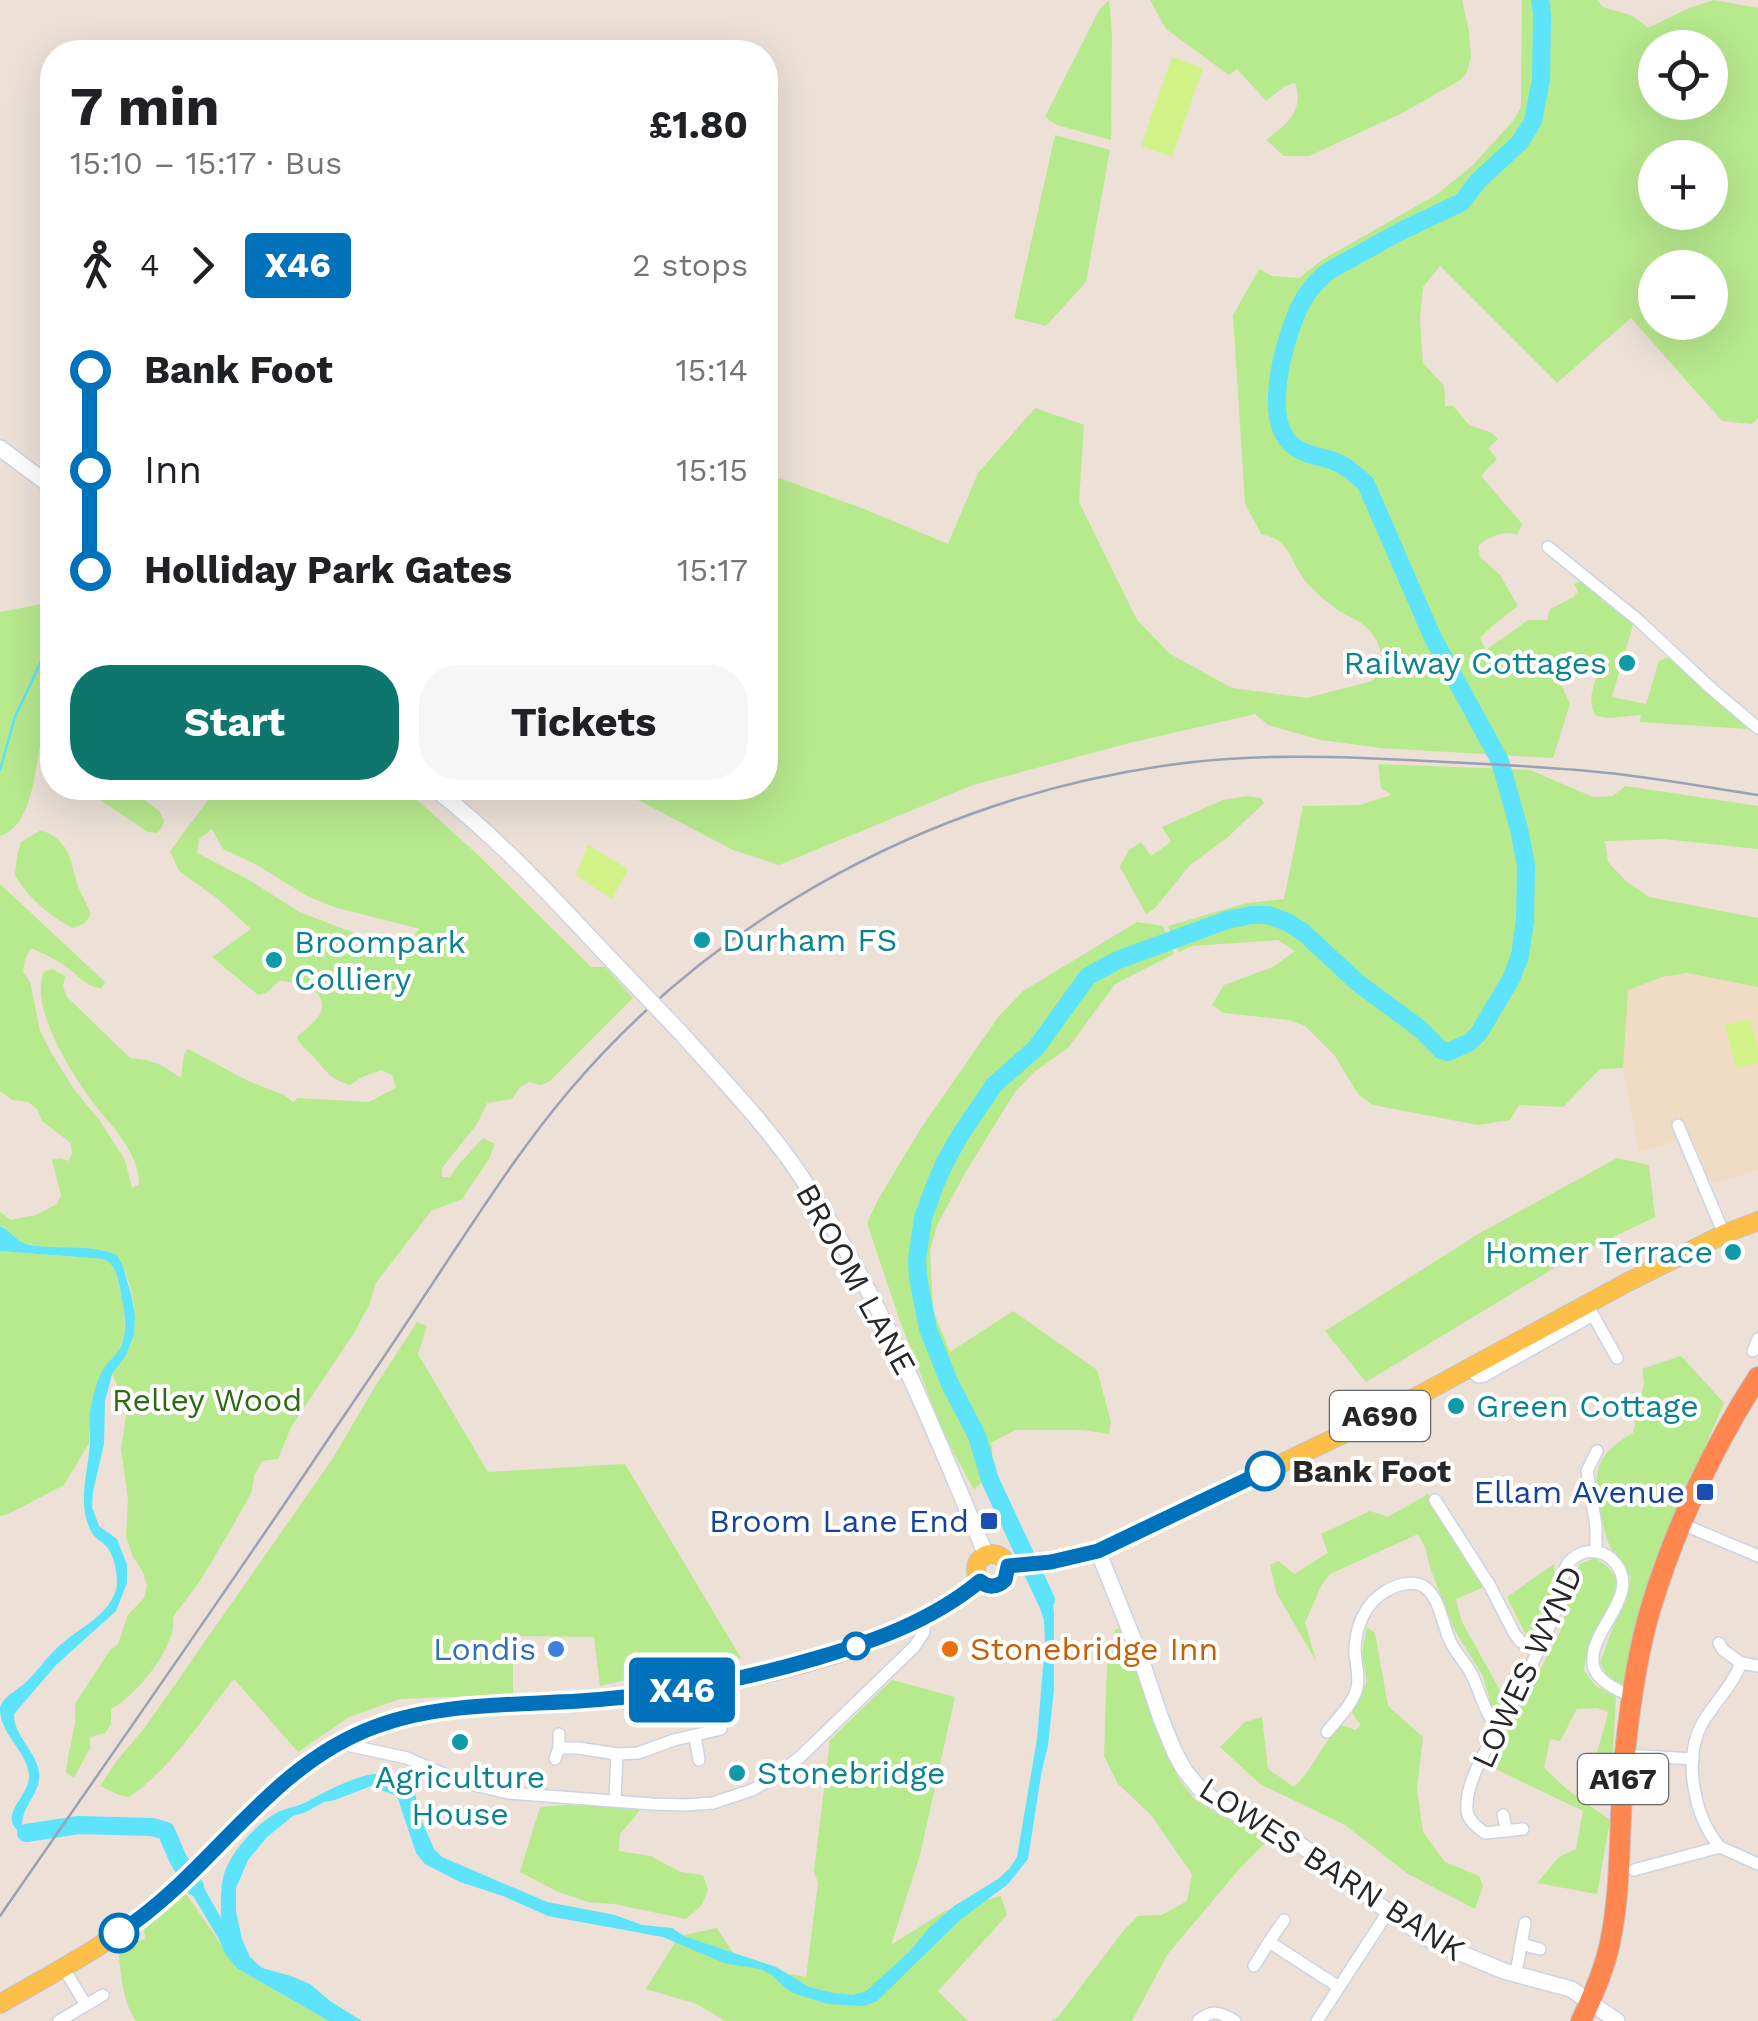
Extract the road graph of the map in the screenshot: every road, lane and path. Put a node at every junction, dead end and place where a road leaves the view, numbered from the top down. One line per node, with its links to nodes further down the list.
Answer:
1 (0, 448): 2 (main road)
2 (40, 478)
3 (1548, 546): 4 (street)
4 (1758, 728)
5 (448, 800): 19 (main road, BROOM LANE, bridge)
6 (1678, 1125): 8 (street)
7 (1758, 1221): 8 (main road, A690)
8 (1724, 1234): 9 (main road, A690)
9 (1589, 1309): 10 (street); 17 (main road, A690)
10 (1617, 1358)
11 (1758, 1377): 16 (highway, A167)
12 (1597, 1451): 14 (street)
13 (1573, 1468): 14 (street)
14 (1587, 1472): 18 (street)
15 (1436, 1500): 25 (street)
16 (1682, 1524): 20 (street); 28 (highway, A167)
17 (1098, 1551): 21 (main road, A690); 48 (main road, LOWES BARN BANK)
18 (1596, 1552): 25 (street, LOWES WYND); 28 (street, LOWES WYND)
19 (986, 1555): 21 (main road); 22 (main road)
20 (1758, 1556)
21 (1008, 1566): 22 (main road, A690)
22 (980, 1581): 23 (main road, A690)
23 (925, 1618): 35 (main road, A690); 41 (street)
24 (1719, 1643): 26 (street)
25 (1538, 1652): 31 (street, LOWES WYND)
26 (1741, 1663): 27 (street); 39 (street)
27 (1758, 1666)
28 (1632, 1697): 38 (highway, A167)
29 (1340, 1715): 30 (street); 31 (street); 33 (street)
30 (1351, 1725)
31 (1498, 1727): 44 (street, LOWES WYND)
32 (721, 1729): 34 (street)
33 (1327, 1732)
34 (695, 1736): 37 (street); 40 (street)
35 (337, 1744): 41 (street); 55 (main road, A690)
36 (558, 1747): 37 (street)
37 (617, 1754): 41 (street)
38 (1625, 1754): 39 (street); 59 (highway, A167)
39 (1693, 1759): 45 (street)
40 (699, 1760)
41 (615, 1800)
42 (1503, 1815): 44 (street, LOWES WYND)
43 (1524, 1829): 44 (street)
44 (1506, 1832)
45 (1720, 1846): 46 (street); 47 (street)
46 (1758, 1864)
47 (1634, 1870)
48 (1388, 1912): 56 (main road, LOWES BARN BANK); 57 (street)
49 (1284, 1920): 51 (street)
50 (1524, 1924): 52 (street)
51 (1269, 1942): 54 (street); 57 (street)
52 (1521, 1944): 53 (street); 56 (street)
53 (1540, 1949)
54 (1254, 1966)
55 (63, 1967): 60 (main road, A690); 61 (street)
56 (1516, 1973): 59 (main road, LOWES BARN BANK)
57 (1339, 1988): 65 (street)
58 (103, 1995): 61 (street)
59 (1591, 2002): 66 (highway, A167); 67 (main road, LOWES BARN BANK)
60 (0, 2004)
61 (86, 2005): 62 (street)
62 (59, 2021)
63 (1198, 2021): 64 (street)
64 (1234, 2021)
65 (1317, 2021)
66 (1581, 2021)
67 (1616, 2021)

